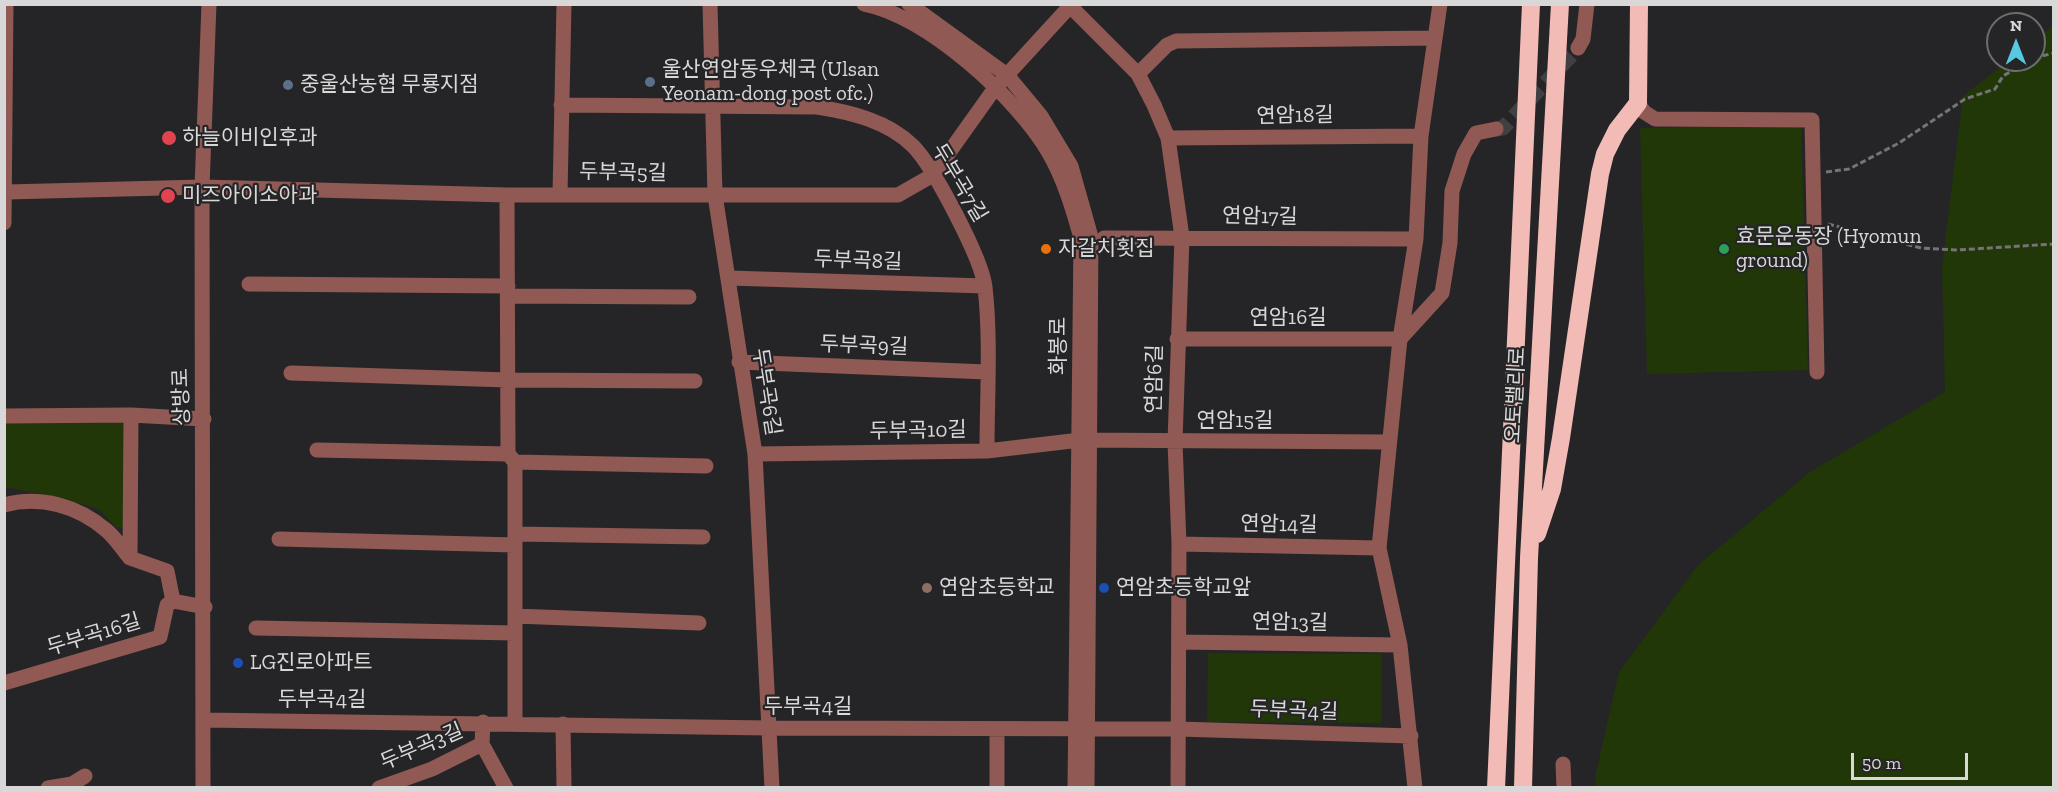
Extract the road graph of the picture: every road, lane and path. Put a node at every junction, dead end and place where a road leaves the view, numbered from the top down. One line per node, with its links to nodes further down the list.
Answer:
1 (6, 4): 28 (street)
2 (209, 4): 27 (street, 상방로)
3 (564, 4): 20 (street)
4 (710, 4): 21 (street, 두부곡6길)
5 (864, 4): 18 (street, 화봉로)
6 (909, 4): 17 (street)
7 (1440, 4): 13 (street)
8 (1531, 4): 102 (highway, 오토밸리로)
9 (1560, 4): 69 (highway, 오토밸리로)
10 (1587, 4): 14 (street)
11 (1639, 4): 19 (highway)
12 (1070, 5): 16 (street, 연암6길); 17 (street, 두부곡5길)
13 (1435, 38): 16 (street); 23 (street)
14 (1578, 48)
15 (2010, 72): 25 (path)
16 (1137, 74): 24 (street, 연암6길)
17 (1007, 75): 18 (street, 두부곡5길); 54 (street)
18 (995, 88): 26 (street, 두부곡5길); 54 (street, 화봉로)
19 (1638, 103): 25 (street); 69 (highway)
20 (561, 105): 21 (street, 두부곡7길); 29 (street)
21 (711, 105): 26 (street, 두부곡7길); 31 (street, 두부곡6길)
22 (1496, 129): 44 (street)
23 (1421, 135): 24 (street, 연암18길); 36 (street)
24 (1168, 138): 34 (street, 연암6길)
25 (1813, 174): 32 (street)
26 (933, 175): 31 (street, 두부곡5길); 40 (street, 두부곡7길)
27 (202, 187): 28 (street, 두부곡5길); 30 (street, 두부곡5길); 53 (street, 상방로)
28 (7, 192): 33 (street)
29 (560, 194): 30 (street, 두부곡5길); 31 (street, 두부곡5길)
30 (507, 195): 41 (street)
31 (714, 195): 38 (street, 두부곡6길)
32 (1814, 221): 37 (path); 47 (street)
33 (4, 223)
34 (1182, 237): 35 (street, 연암17길); 36 (street, 연암17길); 43 (street, 연암6길)
35 (1104, 238)
36 (1416, 240): 44 (street)
37 (2054, 244)
38 (729, 278): 40 (street, 두부곡8길); 45 (street, 두부곡6길)
39 (249, 284): 41 (street)
40 (985, 286): 46 (street, 두부곡7길)
41 (507, 291): 42 (street); 49 (street)
42 (689, 297)
43 (1177, 339): 44 (street, 연암16길); 55 (street, 연암6길)
44 (1400, 339): 56 (street)
45 (739, 362): 46 (street, 두부곡9길); 59 (street, 두부곡6길)
46 (987, 372): 58 (street, 두부곡7길)
47 (1817, 372)
48 (291, 373): 49 (street)
49 (508, 380): 50 (street); 60 (street)
50 (695, 381)
51 (131, 415): 52 (street); 53 (street); 68 (street)
52 (4, 416)
53 (204, 419): 71 (street, 상방로)
54 (1086, 440): 55 (street, 연암15길); 58 (street, 두부곡10길); 85 (street)
55 (1175, 442): 56 (street, 연암15길); 66 (street, 연암6길)
56 (1389, 442): 67 (street)
57 (317, 450): 60 (street)
58 (987, 451): 59 (street, 두부곡10길)
59 (756, 454): 83 (street, 두부곡6길)
60 (512, 458): 61 (street); 65 (street)
61 (706, 466)
62 (4, 505): 68 (street)
63 (703, 537): 65 (street)
64 (279, 539): 65 (street)
65 (515, 540): 72 (street)
66 (1179, 544): 67 (street, 연암14길); 76 (street, 연암6길)
67 (1379, 548): 77 (street)
68 (130, 558): 70 (street)
69 (1529, 558): 103 (highway, 오토밸리로)
70 (173, 601): 71 (street); 78 (street, 두부곡16길)
71 (205, 607): 79 (street, 상방로)
72 (515, 616): 73 (street); 75 (street)
73 (699, 623)
74 (256, 628): 75 (street)
75 (515, 633): 81 (street)
76 (1179, 642): 77 (street, 연암13길); 86 (street, 연암6길)
77 (1400, 645): 87 (street)
78 (4, 683)
79 (204, 720): 80 (street, 두부곡4길); 92 (street, 상방로)
80 (483, 722): 81 (street, 두부곡4길); 88 (street, 두부곡3길)
81 (515, 722): 82 (street, 두부곡4길)
82 (563, 724): 83 (street, 두부곡4길); 95 (street)
83 (769, 728): 84 (street, 두부곡4길); 96 (street, 두부곡6길)
84 (997, 729): 85 (street, 두부곡4길); 97 (street)
85 (1082, 729): 86 (street, 두부곡4길); 98 (street); 99 (street)
86 (1178, 729): 87 (street, 두부곡4길); 100 (street, 연암6길)
87 (1411, 736): 101 (street)
88 (482, 744): 93 (street, 두부곡3길); 94 (street, 두부곡3길)
89 (1563, 764): 104 (street)
90 (85, 776): 91 (street)
91 (48, 788)
92 (203, 788)
93 (379, 788)
94 (506, 788)
95 (564, 788)
96 (772, 788)
97 (997, 788)
98 (1075, 788)
99 (1087, 788)
100 (1178, 788)
101 (1415, 788)
102 (1496, 788)
103 (1523, 788)
104 (1564, 788)

